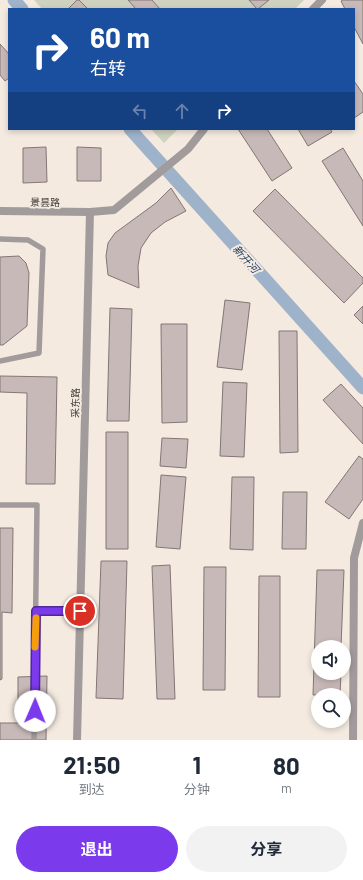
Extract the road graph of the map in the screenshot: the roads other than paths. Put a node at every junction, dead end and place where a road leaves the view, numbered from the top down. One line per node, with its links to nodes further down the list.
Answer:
1 (322, 0): 2 (street)
2 (314, 8)
3 (203, 130): 5 (street)
4 (0, 211): 5 (street, 景昙路)
5 (90, 212): 11 (street, 采东路)
6 (0, 239): 7 (lane)
7 (0, 361)
8 (0, 505): 10 (lane)
9 (363, 522): 14 (street)
10 (36, 611): 11 (lane); 12 (lane)
11 (80, 611): 13 (street, 采东路)
12 (34, 740)
13 (77, 740)
14 (353, 740)

